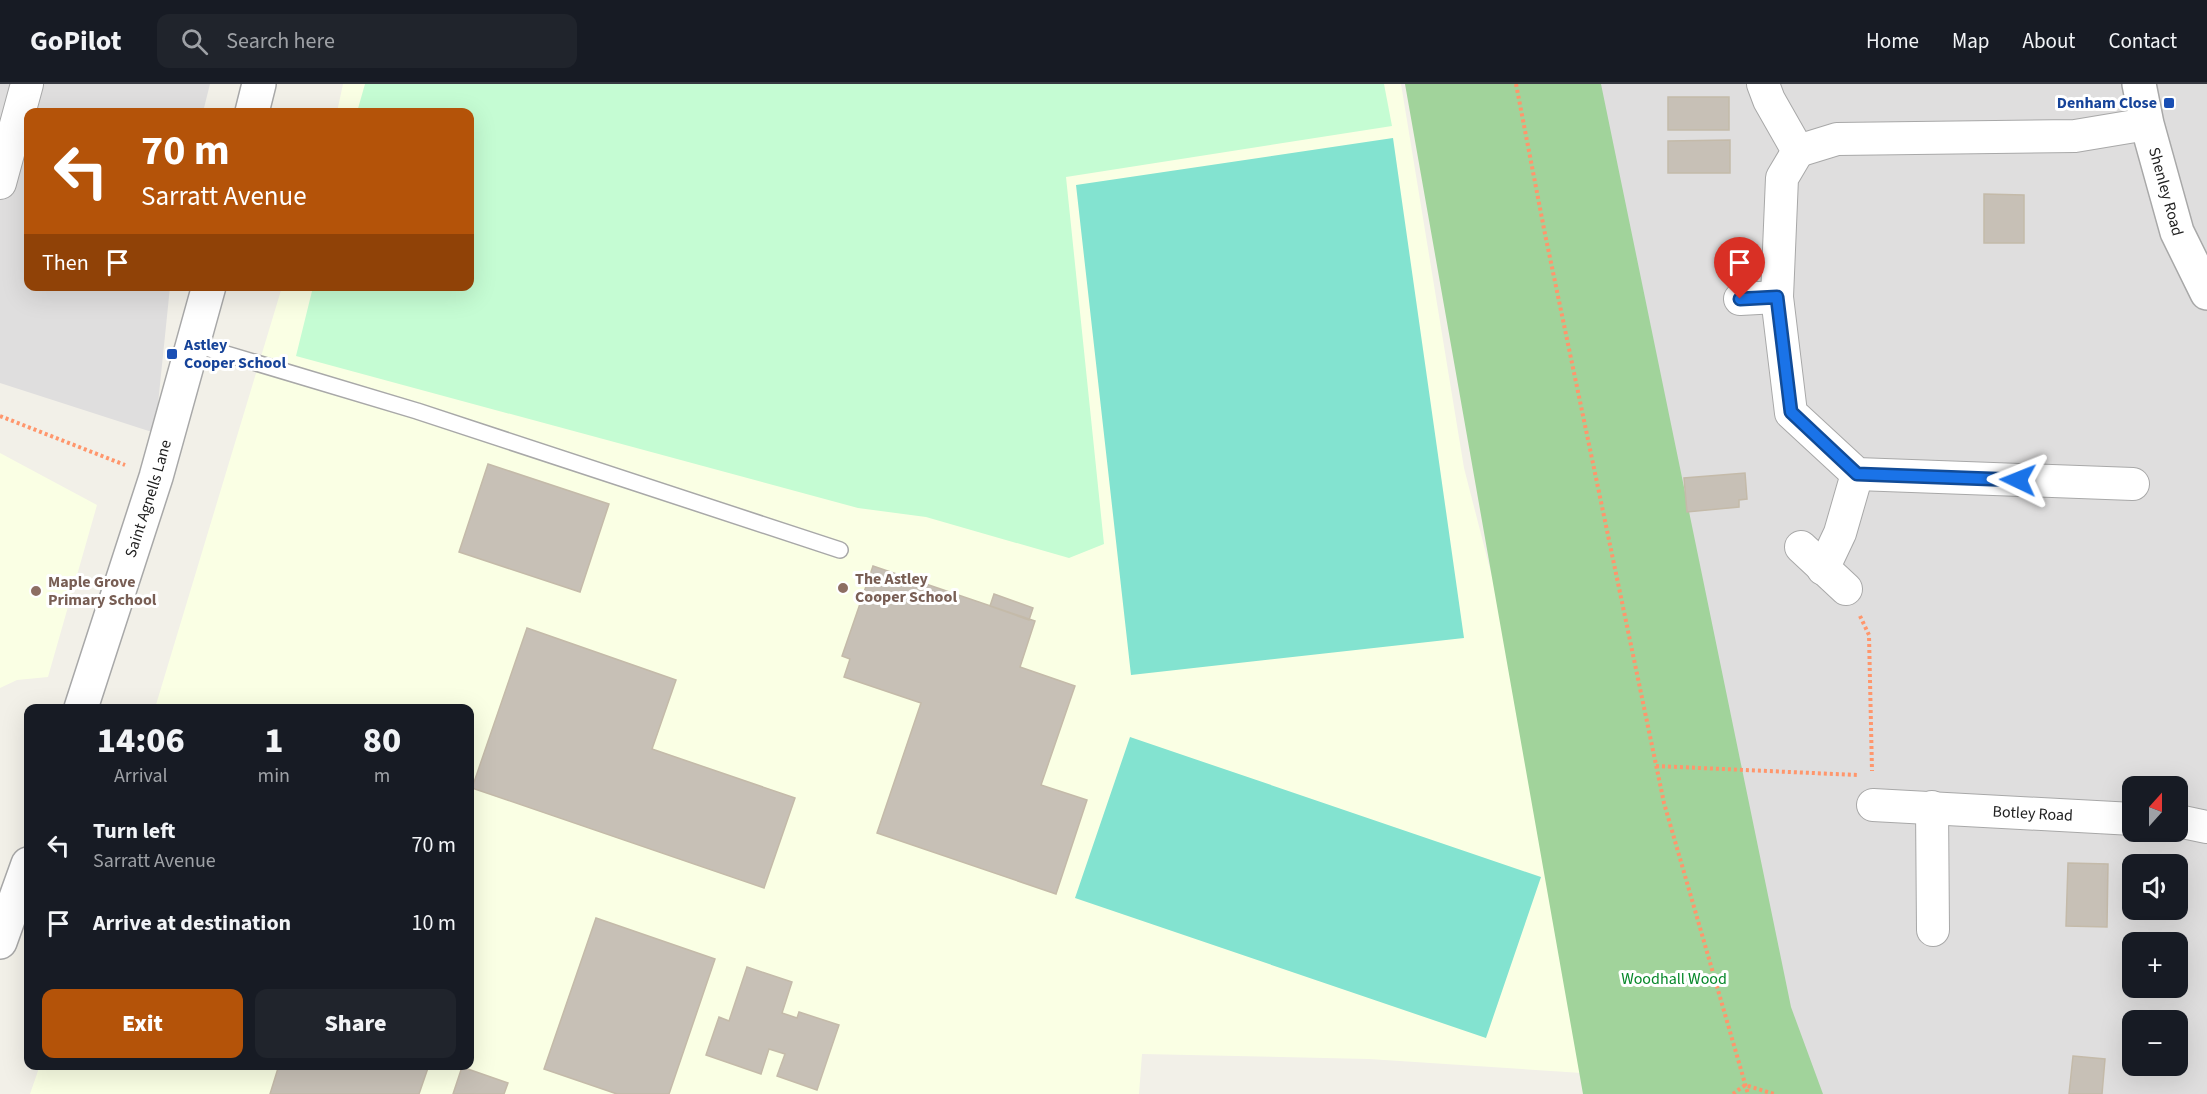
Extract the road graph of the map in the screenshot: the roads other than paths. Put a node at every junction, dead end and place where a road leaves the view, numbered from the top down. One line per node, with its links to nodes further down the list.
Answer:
1 (27, 84): 8 (street)
2 (259, 84): 5 (street)
3 (1763, 84): 7 (street)
4 (2139, 84): 6 (street, Shenley Road)
5 (253, 108)
6 (2146, 124): 7 (street); 10 (street, Shenley Road)
7 (1798, 151): 11 (street)
8 (0, 183)
9 (208, 291): 13 (street, Saint Agnells Lane)
10 (2207, 293)
11 (1777, 297): 12 (street); 14 (street)
12 (1740, 299)
13 (193, 344): 17 (lane); 18 (street, Saint Agnells Lane)
14 (1857, 474): 15 (street); 16 (street)
15 (2133, 484)
16 (1801, 547)
17 (840, 550)
18 (82, 704)
19 (1873, 791): 20 (street, Botley Road)
20 (1932, 807): 21 (street, Botley Road); 25 (street)
21 (2122, 818)
22 (2188, 823): 23 (street)
23 (2207, 827)
24 (24, 875): 26 (street)
25 (1933, 930)
26 (1, 935)

